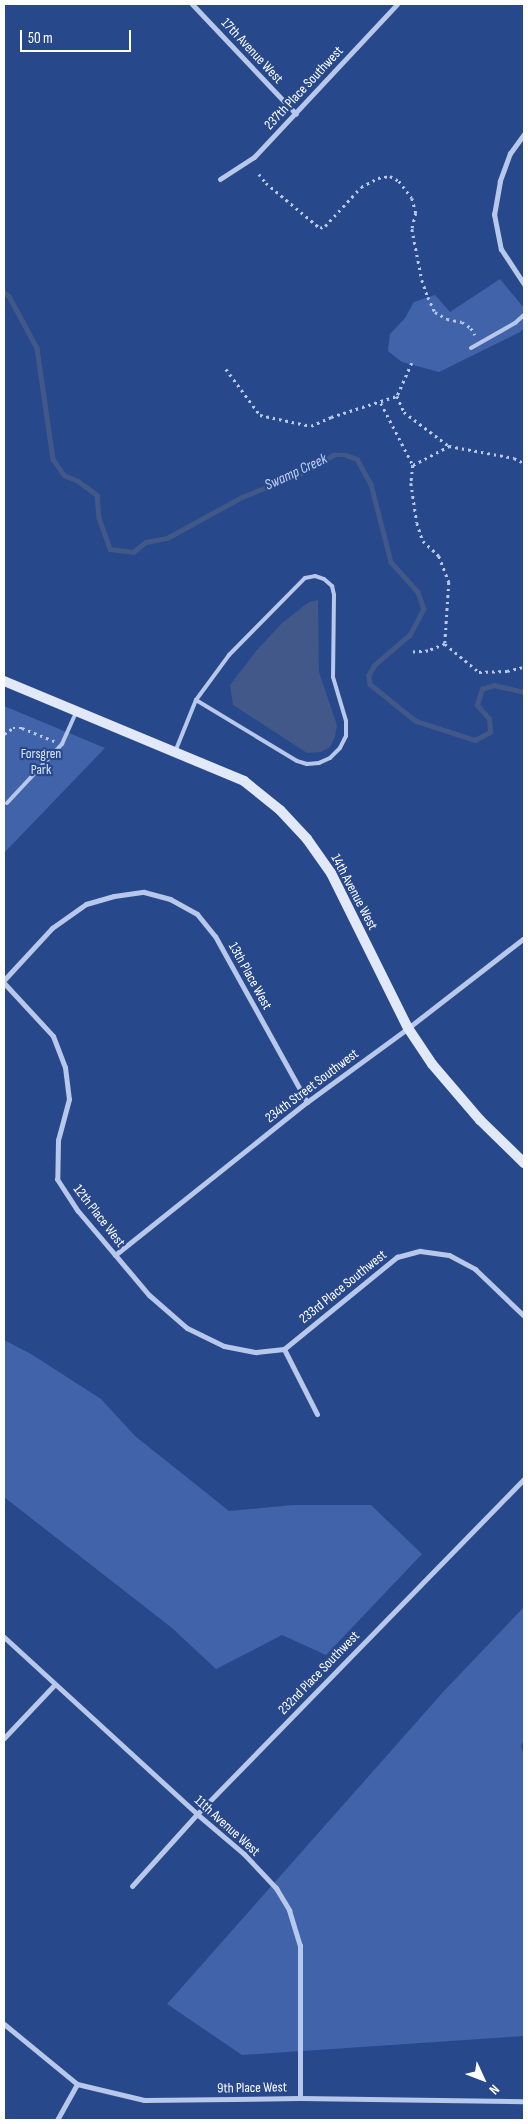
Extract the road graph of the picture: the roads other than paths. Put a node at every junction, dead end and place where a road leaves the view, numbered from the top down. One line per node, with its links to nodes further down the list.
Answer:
1 (192, 4): 3 (street, 17th Avenue West)
2 (397, 4): 3 (street, 237th Place Southwest)
3 (296, 114): 5 (street, 237th Place Southwest)
4 (524, 134): 6 (street)
5 (220, 179)
6 (524, 284)
7 (524, 315): 8 (lane)
8 (470, 348)
9 (4, 681): 11 (street, 14th Avenue West)
10 (196, 700): 10 (lane); 12 (lane)
11 (76, 712): 12 (street, 14th Avenue West); 13 (lane)
12 (175, 752): 16 (street, 14th Avenue West)
13 (7, 803)
14 (524, 938): 16 (street, 234th Street Southwest)
15 (4, 982): 17 (street, 13th Place West); 19 (street, 12th Place West)
16 (408, 1028): 17 (street, 234th Street Southwest); 18 (street, 14th Avenue West)
17 (307, 1102): 19 (street, 234th Street Southwest)
18 (524, 1163)
19 (115, 1255): 21 (street, 12th Place West)
20 (524, 1316): 21 (street, 233rd Place Southwest)
21 (284, 1349): 22 (street)
22 (317, 1414)
23 (524, 1479): 27 (street, 232nd Place Southwest)
24 (4, 1637): 25 (street, 11th Avenue West)
25 (55, 1684): 26 (street); 27 (street, 11th Avenue West)
26 (4, 1738)
27 (197, 1814): 28 (street, 232nd Place Southwest); 31 (street, 11th Avenue West)
28 (132, 1886)
29 (4, 2024): 30 (street, 9th Place West)
30 (77, 2084): 31 (street, 9th Place West); 33 (street)
31 (300, 2098): 32 (street, 9th Place West)
32 (524, 2101)
33 (57, 2120)

